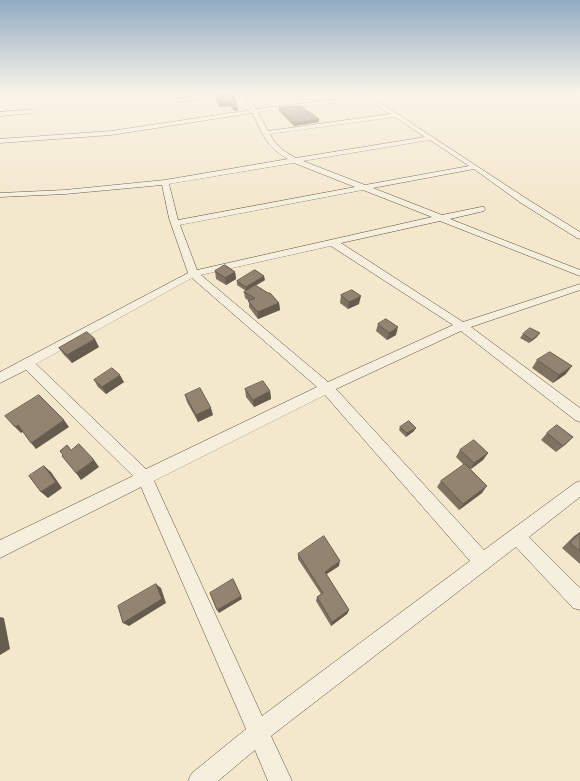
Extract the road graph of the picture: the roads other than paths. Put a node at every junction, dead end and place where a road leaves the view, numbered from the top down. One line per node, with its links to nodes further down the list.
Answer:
1 (128, 130): 7 (street)
2 (264, 130): 5 (street)
3 (290, 130): 5 (street)
4 (419, 130): 6 (street)
5 (266, 134): 8 (street)
6 (430, 138): 8 (street); 9 (street)
7 (0, 141)
8 (294, 160): 10 (street); 11 (street)
9 (475, 167): 11 (street); 16 (street)
10 (165, 182): 12 (street); 15 (street)
11 (363, 187): 14 (street); 15 (street)
12 (0, 195)
13 (481, 209): 14 (street)
14 (438, 218): 17 (street); 18 (street)
15 (174, 223): 19 (street)
16 (580, 236)
17 (332, 242): 19 (street); 21 (street)
18 (580, 273)
19 (193, 274): 22 (street); 24 (street)
20 (580, 287): 21 (street)
21 (462, 326): 24 (street); 25 (street)
22 (27, 363): 23 (street); 26 (street)
23 (0, 378)
24 (327, 388): 26 (street); 30 (street)
25 (580, 416)
26 (145, 478): 29 (street); 32 (street)
27 (580, 488): 28 (street)
28 (517, 536): 30 (street); 31 (street)
29 (0, 549)
30 (483, 562): 32 (street)
31 (580, 601)
32 (259, 732): 33 (street); 34 (street)
33 (200, 781)
34 (280, 781)

